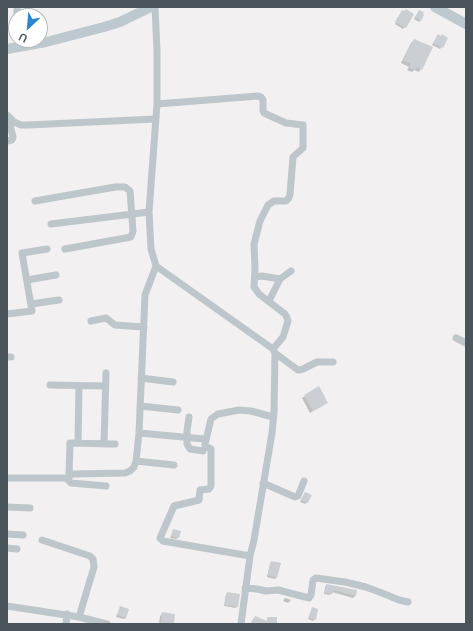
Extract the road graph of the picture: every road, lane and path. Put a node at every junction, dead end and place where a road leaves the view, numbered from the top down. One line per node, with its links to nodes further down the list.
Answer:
1 (151, 7): 5 (main road)
2 (155, 7): 6 (street)
3 (435, 7): 4 (main road)
4 (466, 24)
5 (48, 41)
6 (157, 104): 8 (street); 19 (street)
7 (8, 116): 8 (street); 9 (street)
8 (155, 119): 11 (street)
9 (7, 141)
10 (35, 201): 12 (street)
11 (149, 212): 12 (street); 16 (street)
12 (132, 214): 13 (street); 15 (street)
13 (51, 224)
14 (47, 249): 21 (street)
15 (65, 249)
16 (156, 266): 27 (street); 30 (street)
17 (290, 271): 20 (street)
18 (56, 275): 21 (street)
19 (255, 277): 20 (street); 23 (street)
20 (280, 279): 23 (street)
21 (27, 280): 24 (street)
22 (60, 300): 24 (street)
23 (269, 301): 30 (street)
24 (31, 304): 25 (street)
25 (7, 314)
26 (91, 321): 27 (street)
27 (144, 327): 33 (street)
28 (456, 338): 29 (street)
29 (466, 343)
30 (274, 351): 31 (street); 41 (street)
31 (333, 362)
32 (106, 373): 37 (street)
33 (141, 378): 34 (street); 38 (street)
34 (172, 382)
35 (50, 385): 36 (street)
36 (79, 386): 37 (street); 45 (street)
37 (105, 386): 46 (street)
38 (140, 406): 39 (street); 42 (street)
39 (178, 410)
40 (189, 417): 43 (street)
41 (273, 417): 44 (street); 54 (street)
42 (139, 433): 43 (street); 49 (street)
43 (187, 437): 44 (street); 48 (street)
44 (205, 439): 63 (street)
45 (78, 443): 46 (street); 51 (street)
46 (104, 444): 47 (street)
47 (115, 444)
48 (204, 451)
49 (136, 461): 50 (street); 51 (street)
50 (174, 465)
51 (67, 477): 52 (street); 55 (street)
52 (7, 478)
53 (304, 481): 54 (street)
54 (263, 483): 63 (street)
55 (106, 486)
56 (7, 507): 57 (street)
57 (30, 508)
58 (7, 534): 59 (street)
59 (23, 535)
60 (42, 540): 68 (street)
61 (7, 548): 62 (street)
62 (17, 549)
63 (250, 556): 64 (street)
64 (245, 588): 65 (street); 72 (street)
65 (408, 602)
66 (7, 606): 67 (street)
67 (67, 614): 68 (street); 70 (street)
68 (79, 616): 69 (street)
69 (90, 622): 71 (street)
70 (66, 624)
71 (106, 624)
72 (241, 624)

